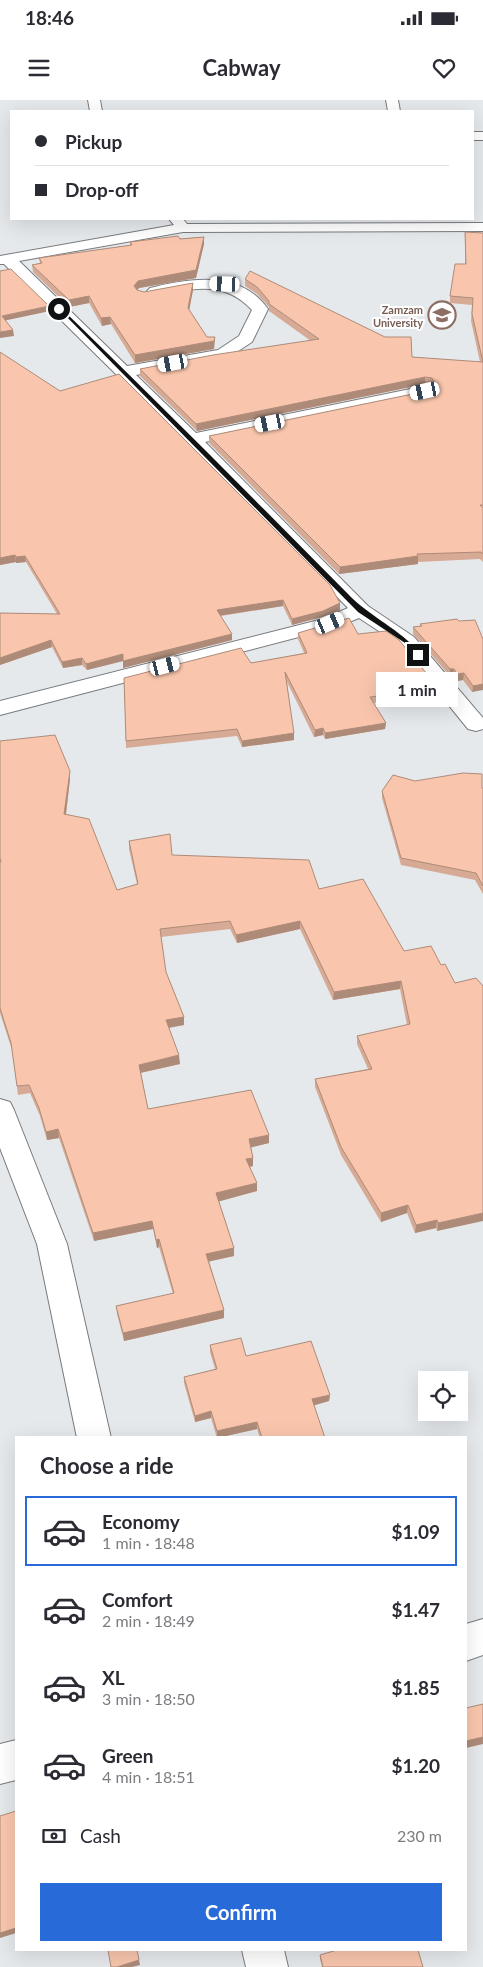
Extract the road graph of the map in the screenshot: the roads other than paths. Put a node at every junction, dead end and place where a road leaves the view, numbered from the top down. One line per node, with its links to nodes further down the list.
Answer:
1 (180, 223): 2 (street); 3 (street)
2 (483, 227)
3 (4, 260): 5 (street)
4 (144, 293): 5 (street)
5 (124, 372): 7 (street)
6 (425, 391): 7 (street)
7 (192, 439): 8 (street)
8 (360, 610): 9 (street); 10 (street)
9 (0, 708)
10 (476, 724)
11 (0, 1110): 12 (street)
12 (94, 1436)
13 (483, 1637): 14 (street)
14 (467, 1643)
15 (15, 1760): 16 (street)
16 (0, 1764)
17 (263, 1951): 18 (street)
18 (267, 1967)

